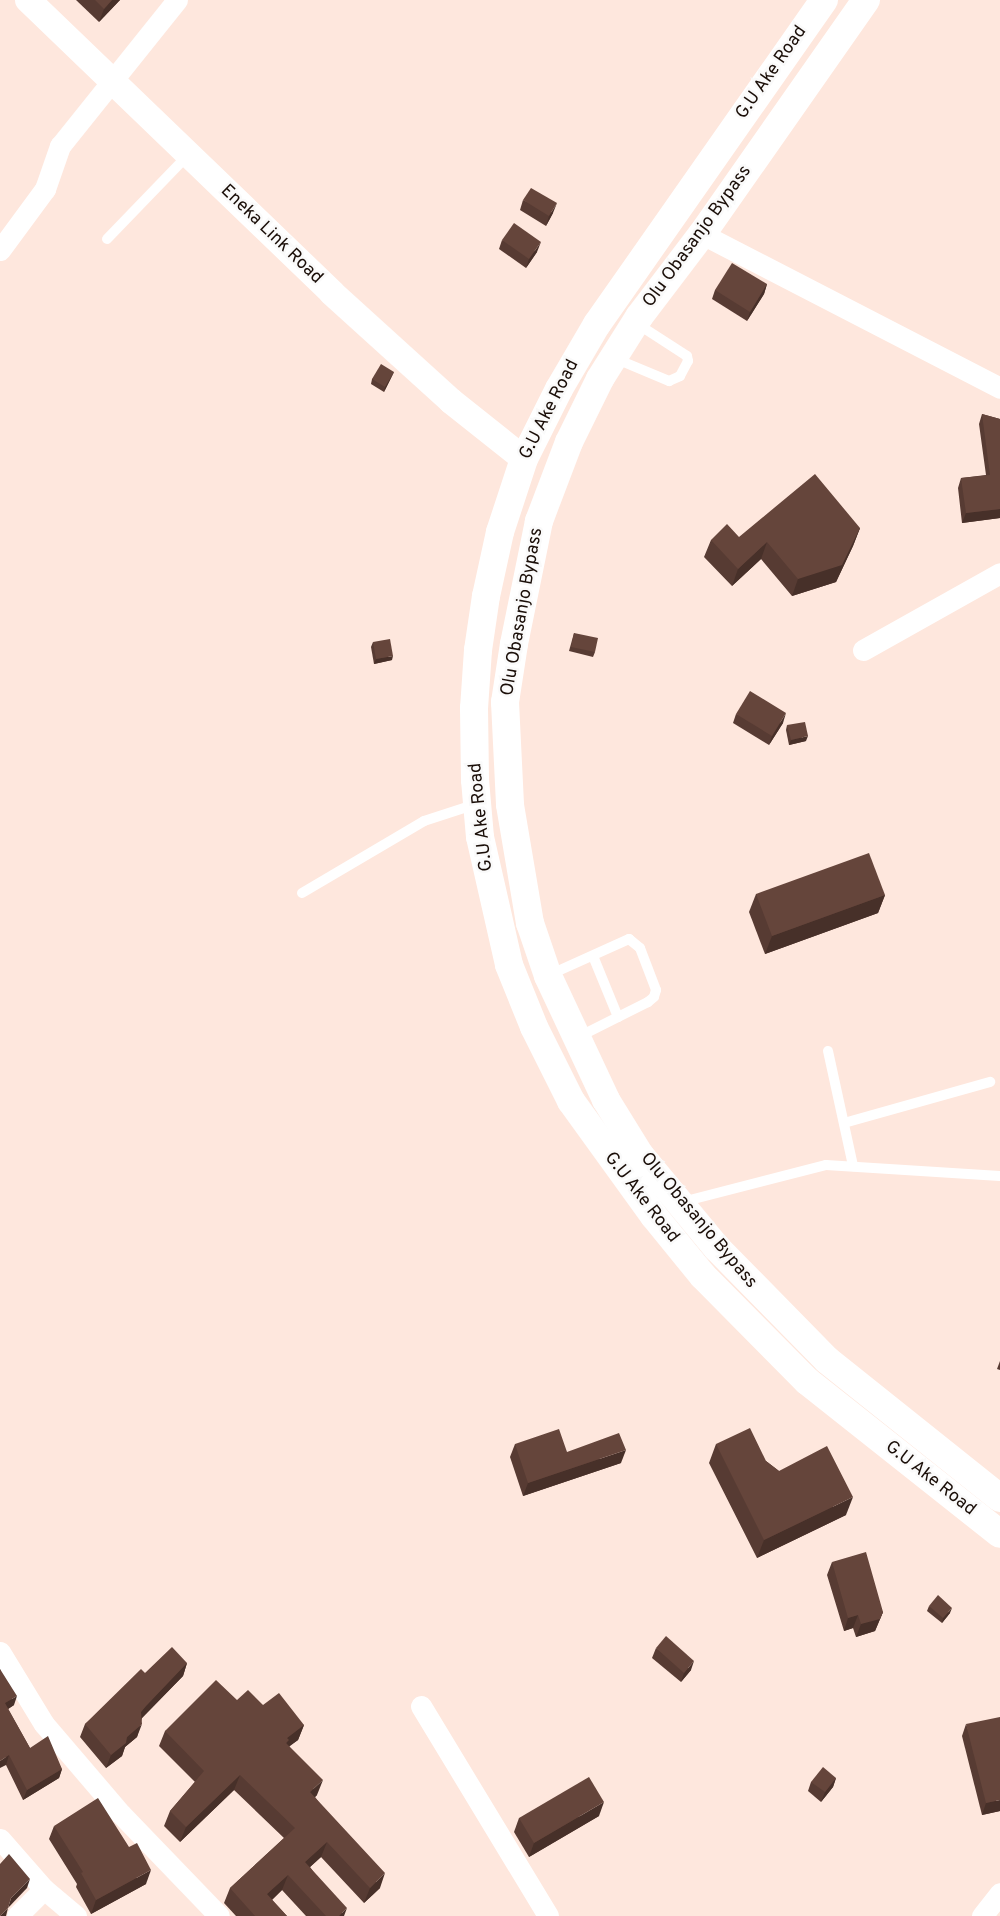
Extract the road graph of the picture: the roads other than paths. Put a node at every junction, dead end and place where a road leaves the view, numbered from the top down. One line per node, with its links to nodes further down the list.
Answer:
1 (28, 0): 5 (street, Eneka Link Road)
2 (177, 0): 5 (street)
3 (824, 0): 13 (main road, G.U Ake Road)
4 (866, 0): 7 (main road, Olu Obasanjo Bypass)
5 (112, 82): 6 (street, Eneka Link Road); 9 (street)
6 (188, 155): 8 (lane); 13 (street, Eneka Link Road)
7 (702, 234): 10 (main road, Olu Obasanjo Bypass); 12 (street)
8 (107, 239)
9 (0, 250)
10 (635, 323): 11 (main road, Olu Obasanjo Bypass); 11 (lane)
11 (614, 358): 19 (main road, Olu Obasanjo Bypass)
12 (1000, 388)
13 (524, 459): 16 (main road, G.U Ake Road)
14 (1000, 573): 15 (street)
15 (863, 650)
16 (477, 803): 17 (lane); 29 (main road, G.U Ake Road)
17 (302, 893)
18 (593, 956): 19 (lane); 20 (lane); 20 (lane)
19 (548, 976): 21 (main road, Olu Obasanjo Bypass)
20 (618, 1017): 21 (lane)
21 (575, 1039): 27 (main road, Olu Obasanjo Bypass)
22 (828, 1051): 24 (lane)
23 (990, 1082): 24 (lane)
24 (844, 1123): 25 (lane)
25 (853, 1166): 26 (lane); 27 (lane)
26 (1000, 1176)
27 (678, 1203): 28 (main road, Olu Obasanjo Bypass)
28 (1000, 1498)
29 (1000, 1534)
30 (0, 1652): 37 (street)
31 (421, 1706): 38 (street)
32 (0, 1839): 33 (street)
33 (44, 1889): 35 (street); 36 (street)
34 (1000, 1893): 39 (street)
35 (17, 1916)
36 (76, 1916)
37 (219, 1916)
38 (548, 1916)
39 (982, 1916)

